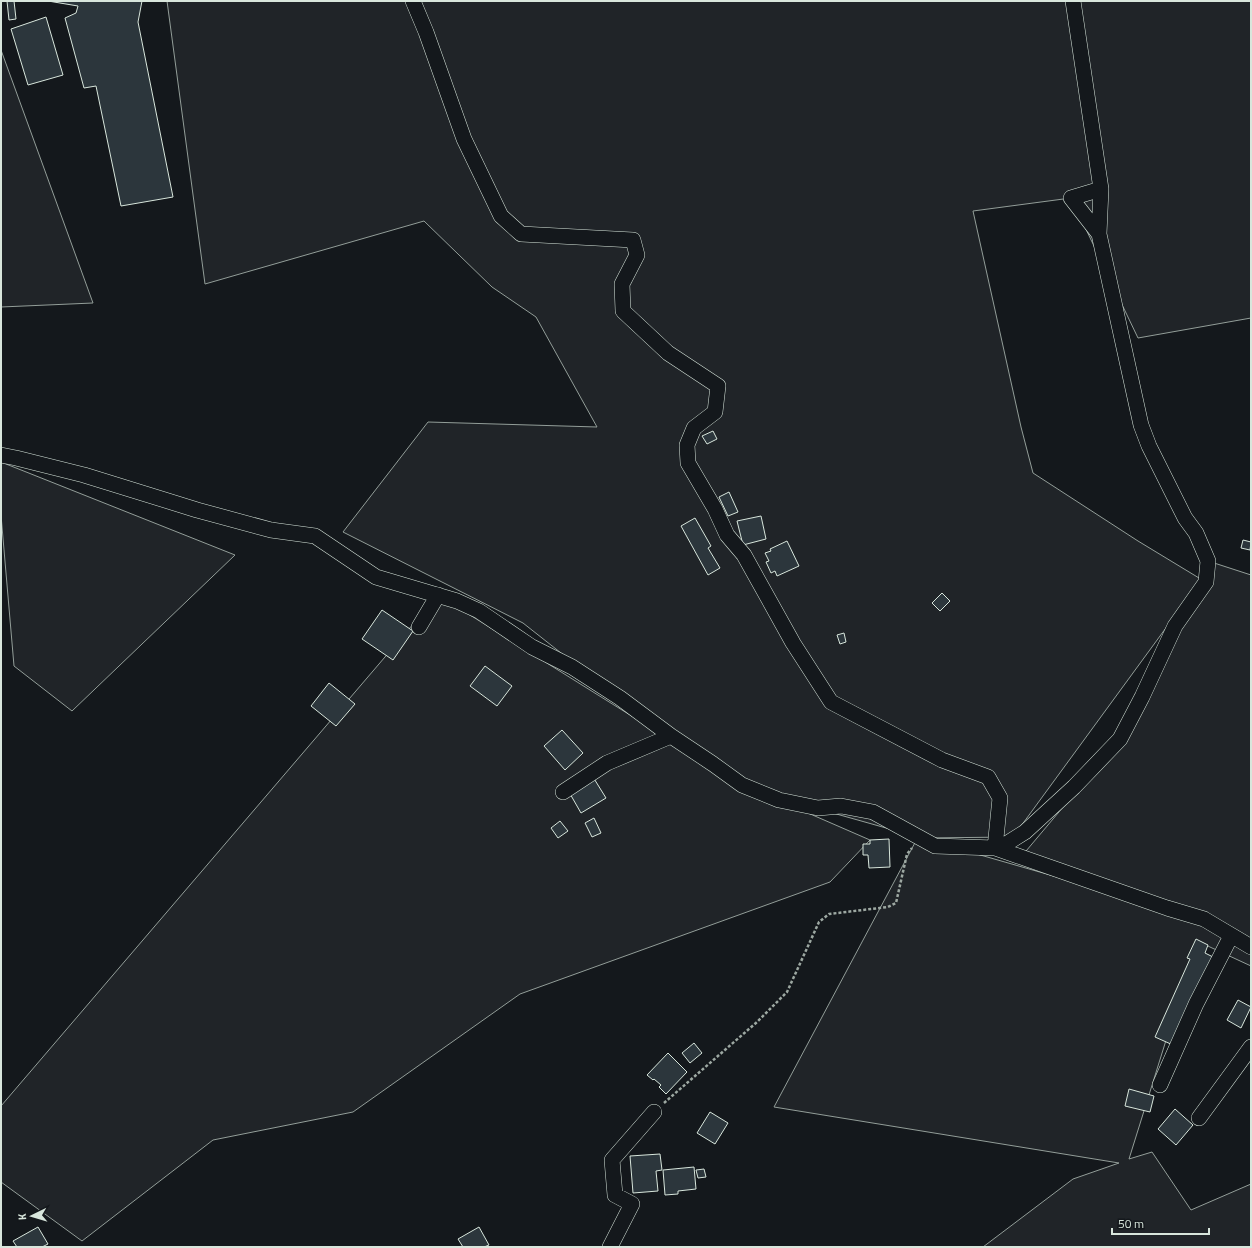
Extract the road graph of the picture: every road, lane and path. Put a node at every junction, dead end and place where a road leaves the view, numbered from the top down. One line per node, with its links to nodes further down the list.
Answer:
1 (413, 1): 11 (street)
2 (1073, 1): 3 (street)
3 (1101, 189): 4 (street); 4 (street)
4 (1099, 234): 11 (street)
5 (1, 455): 6 (street)
6 (438, 595): 7 (street); 8 (street)
7 (419, 627)
8 (671, 736): 9 (street); 10 (street)
9 (563, 792)
10 (919, 837): 11 (street); 16 (path)
11 (997, 849): 12 (street)
12 (1231, 936): 13 (street); 15 (street)
13 (1251, 947)
14 (1251, 1047): 17 (street)
15 (1160, 1085)
16 (654, 1112): 18 (street)
17 (1199, 1118)
18 (610, 1247)

